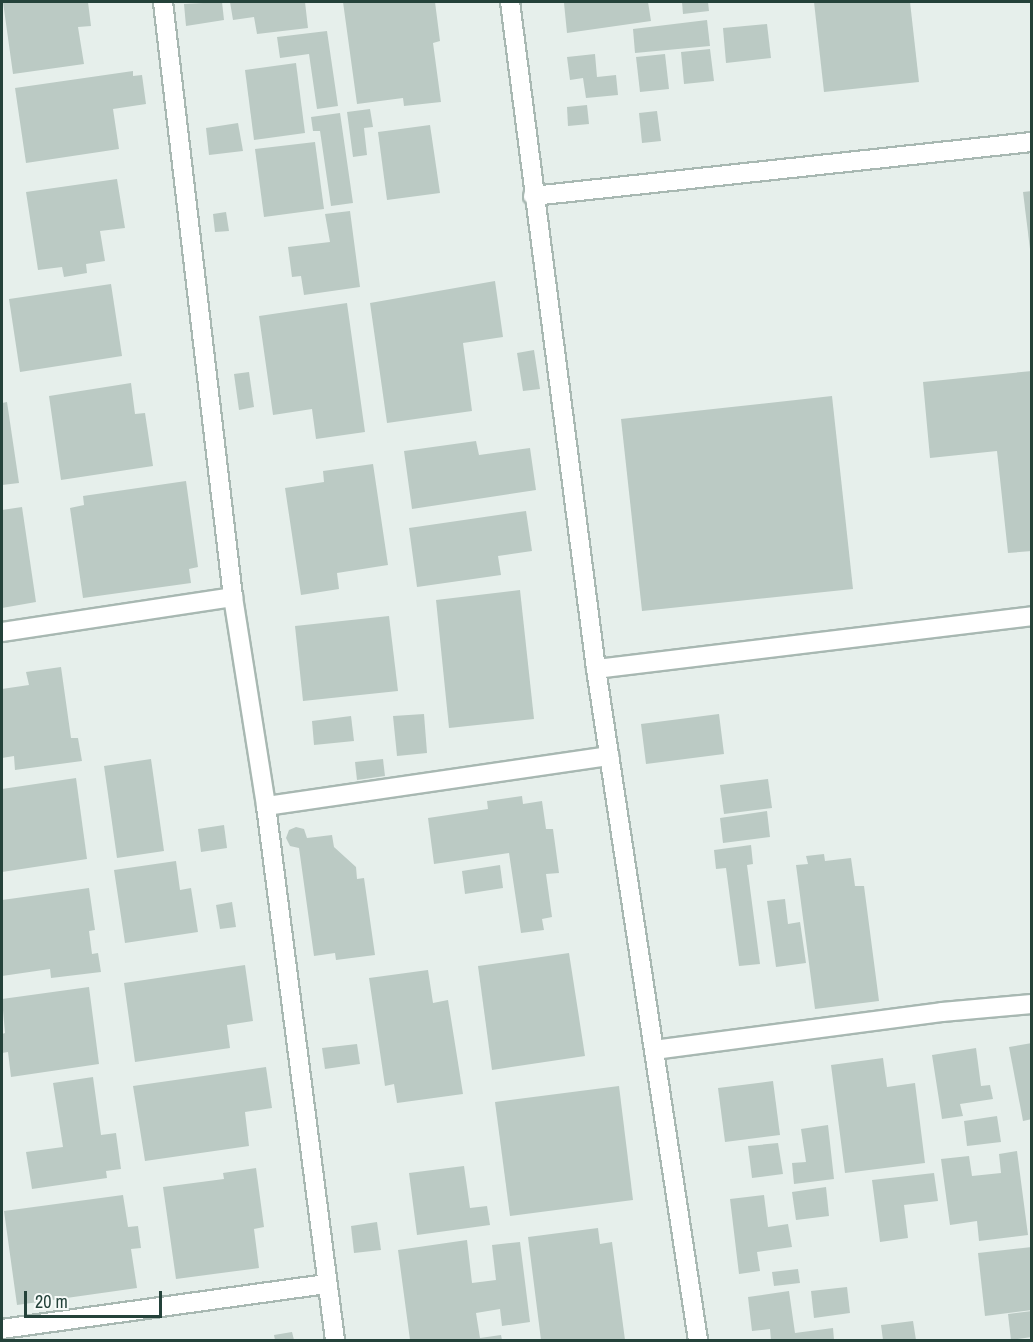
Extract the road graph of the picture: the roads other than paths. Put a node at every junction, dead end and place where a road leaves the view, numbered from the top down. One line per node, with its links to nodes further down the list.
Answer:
1 (164, 2): 5 (street)
2 (510, 2): 4 (street)
3 (1032, 142): 4 (street)
4 (533, 196): 8 (street)
5 (233, 597): 7 (street); 10 (street)
6 (1032, 616): 8 (street)
7 (2, 632)
8 (596, 669): 9 (street)
9 (609, 756): 10 (street); 12 (street)
10 (266, 806): 13 (street)
11 (1032, 1004): 12 (street)
12 (654, 1050): 16 (street)
13 (327, 1284): 14 (street); 15 (street)
14 (2, 1329)
15 (335, 1341)
16 (698, 1341)

